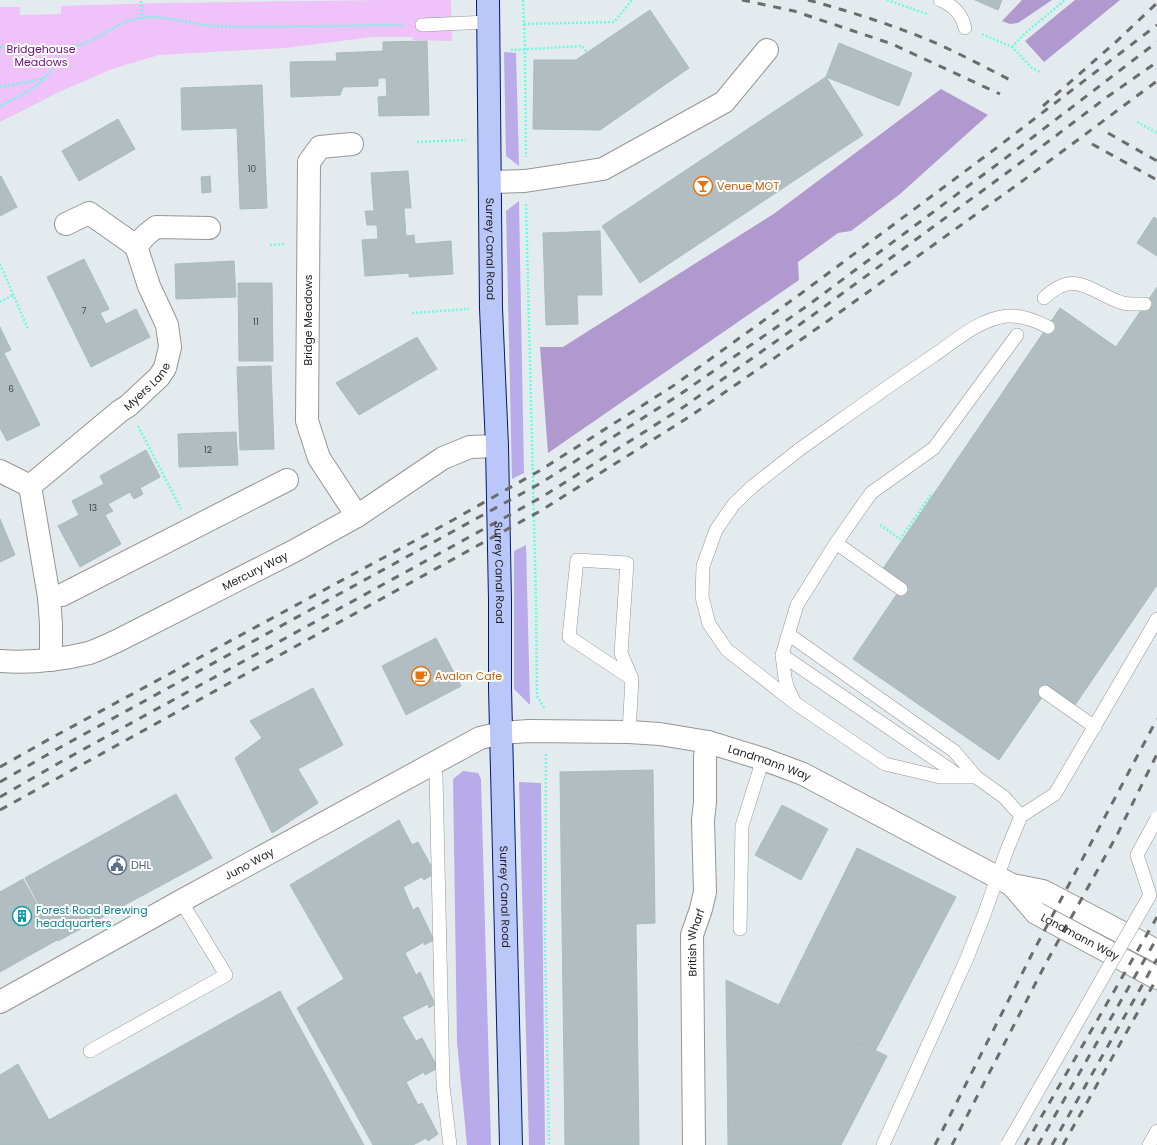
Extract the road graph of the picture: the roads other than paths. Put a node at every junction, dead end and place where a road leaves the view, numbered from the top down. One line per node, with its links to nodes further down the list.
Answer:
1 (488, 0): 3 (street, Surrey Canal Road)
2 (940, 0): 5 (lane)
3 (488, 22): 4 (lane); 8 (street, Surrey Canal Road)
4 (422, 25)
5 (965, 28)
6 (767, 50): 8 (street)
7 (352, 144): 20 (street, Bridge Meadows)
8 (490, 182): 16 (street, Surrey Canal Road)
9 (66, 224): 11 (street)
10 (209, 228): 11 (street)
11 (136, 246): 19 (street, Myers Lane)
12 (1044, 298): 13 (lane)
13 (1145, 304)
14 (1048, 327): 31 (lane, bridge)
15 (1017, 335): 21 (lane)
16 (497, 446): 20 (street, Mercury Way); 34 (street, Surrey Canal Road)
17 (0, 471): 19 (street)
18 (287, 480): 23 (street)
19 (30, 486): 23 (street)
20 (357, 516): 27 (street, Mercury Way)
21 (836, 543): 22 (lane); 25 (lane)
22 (900, 589)
23 (49, 596): 27 (street)
24 (1157, 619): 32 (lane)
25 (788, 634): 26 (lane); 39 (lane)
26 (782, 655): 31 (lane); 38 (lane)
27 (51, 660): 28 (street, Mercury Way)
28 (0, 661)
29 (632, 679): 29 (lane); 33 (lane)
30 (1045, 692): 32 (lane)
31 (795, 703): 38 (lane)
32 (1095, 727): 40 (lane)
33 (629, 732): 34 (street, Landmann Way); 35 (street, Landmann Way)
34 (502, 733): 37 (street, Juno Way); 51 (street, Surrey Canal Road)
35 (708, 742): 36 (street, Landmann Way); 52 (street, British Wharf)
36 (763, 759): 42 (street, Landmann Way); 44 (lane)
37 (430, 764): 43 (street, Juno Way); 50 (lane)
38 (961, 777): 39 (lane)
39 (976, 777): 40 (lane)
40 (1021, 816): 42 (lane)
41 (1157, 818): 54 (lane, bridge)
42 (1005, 882): 45 (street, Landmann Way); 46 (street, Landmann Way); 53 (lane)
43 (181, 901): 47 (street, Juno Way); 48 (lane)
44 (740, 929)
45 (1157, 951)
46 (1157, 978)
47 (0, 1002)
48 (90, 1051)
49 (1157, 1131): 55 (lane)
50 (450, 1145)
51 (511, 1145)
52 (694, 1145)
53 (883, 1145)
54 (1007, 1145)
55 (1149, 1145)

